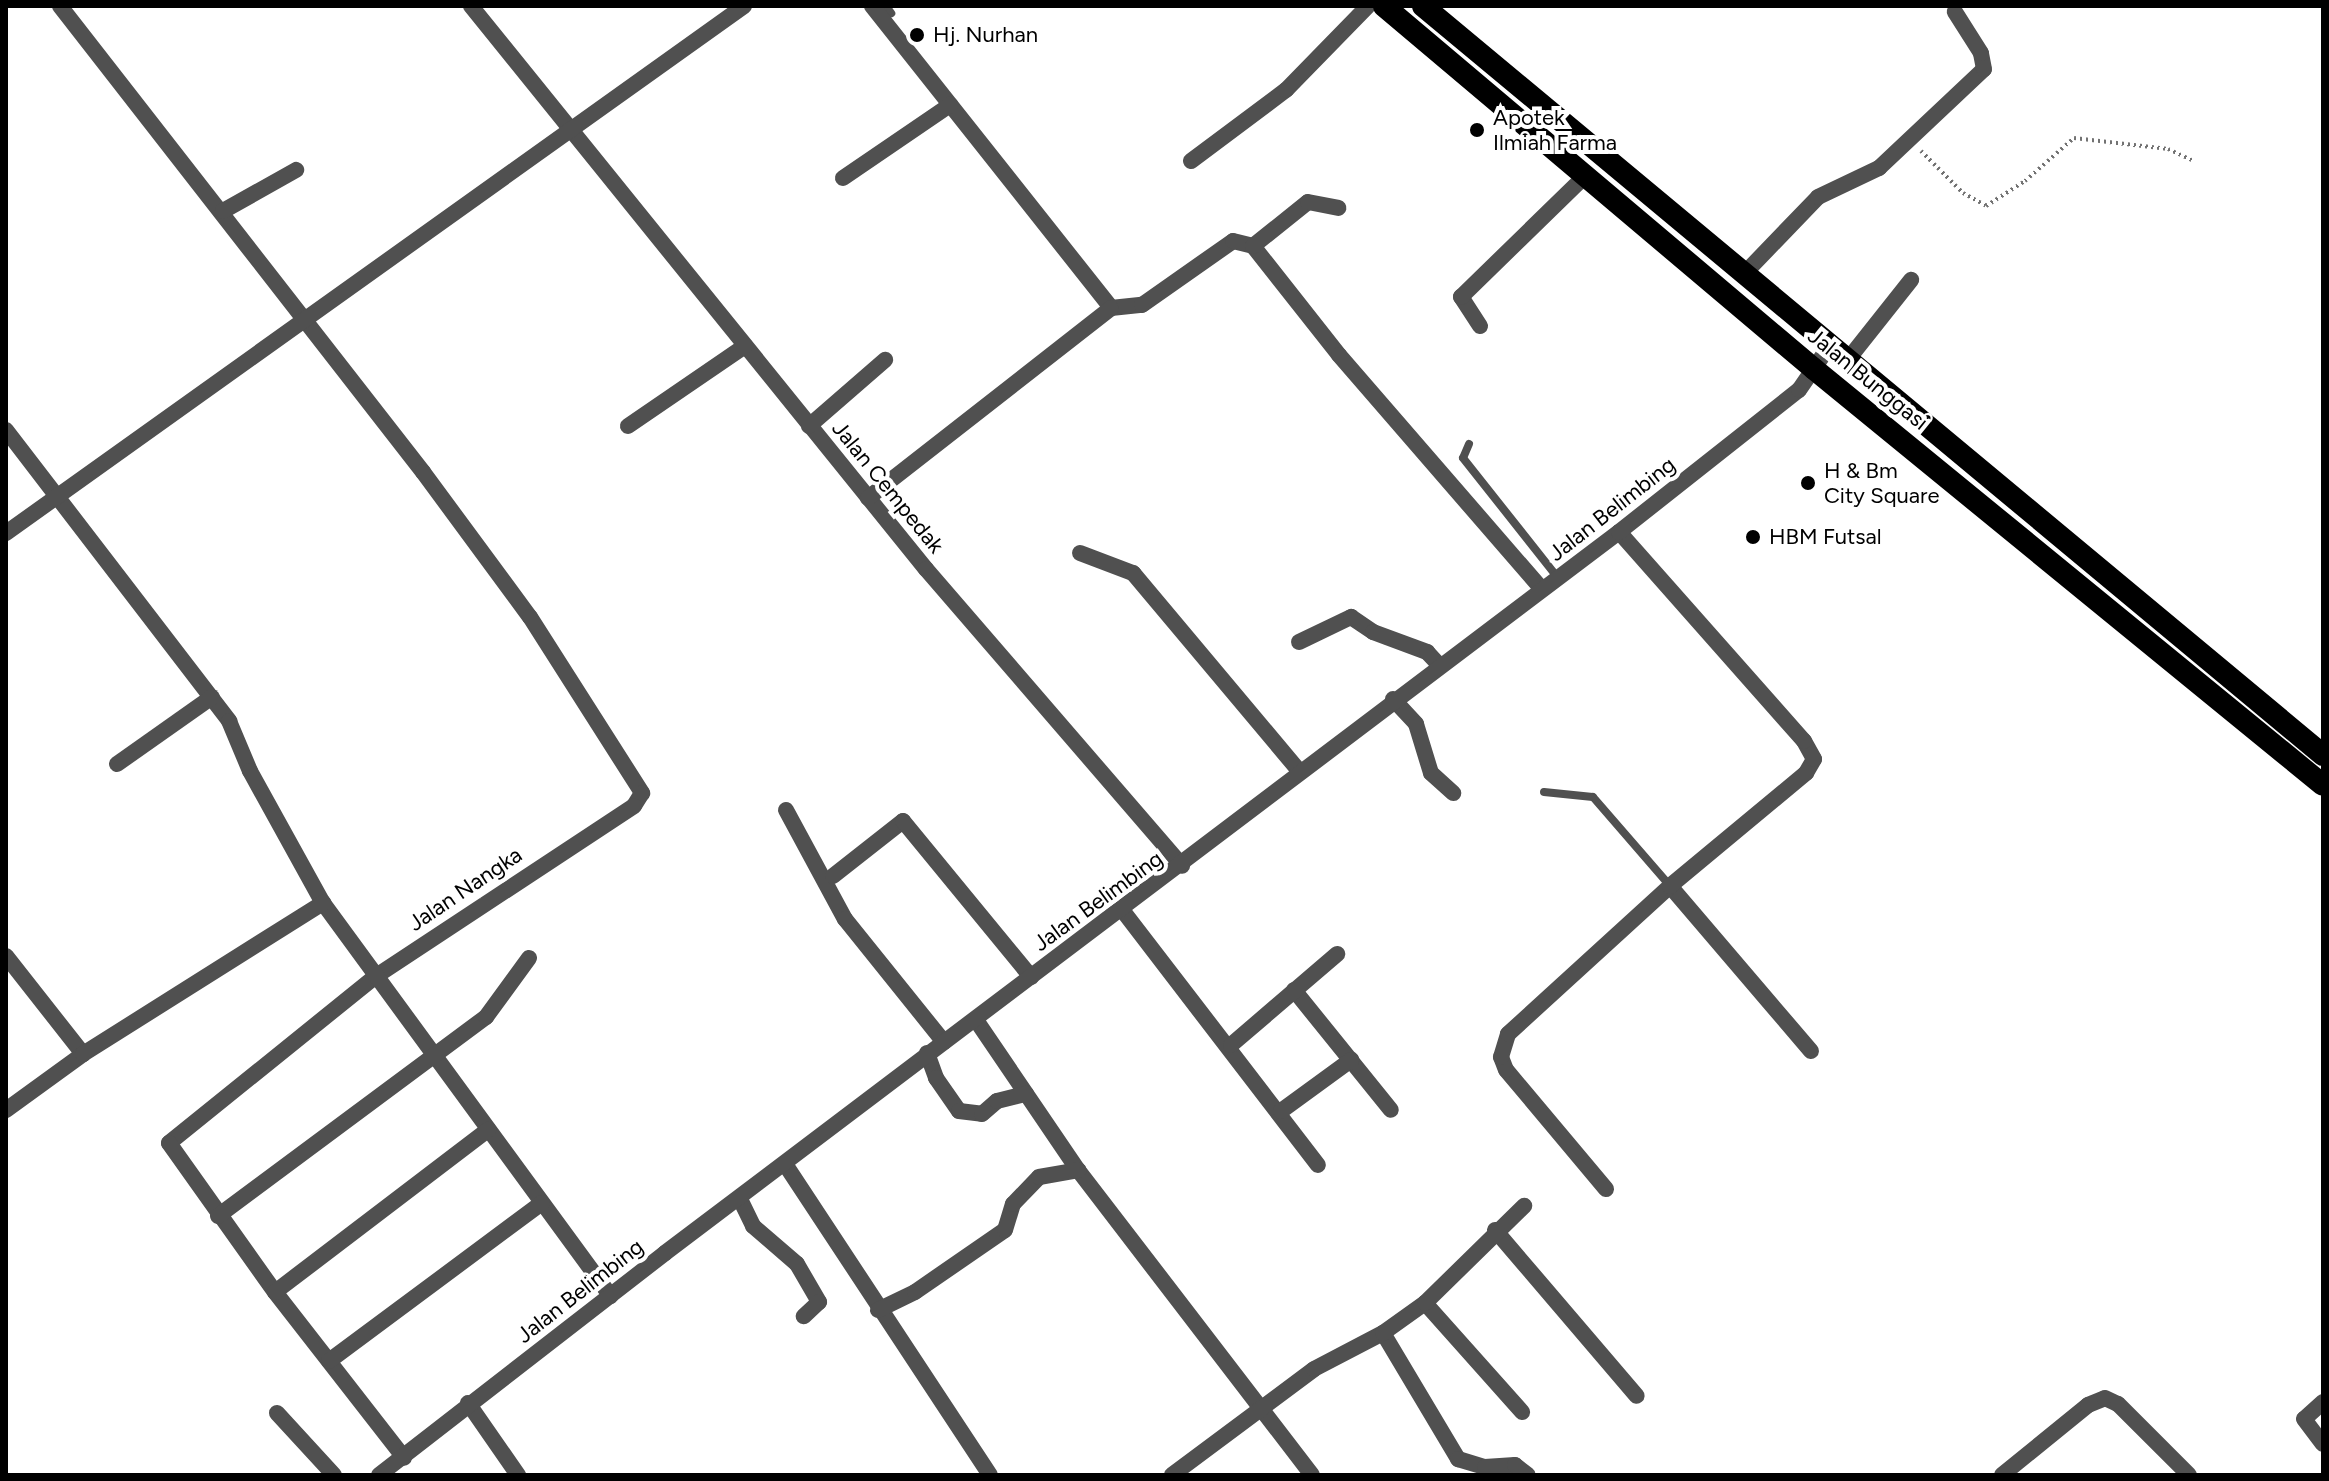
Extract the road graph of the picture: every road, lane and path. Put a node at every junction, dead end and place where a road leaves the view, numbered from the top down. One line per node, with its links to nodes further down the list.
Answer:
1 (60, 6): 20 (street)
2 (471, 6): 12 (street, Jalan Cempedak)
3 (744, 6): 12 (street)
4 (872, 6): 11 (street)
5 (1368, 6): 14 (street)
6 (1384, 6): 10 (highway, Jalan Bunggasi)
7 (1423, 6): 9 (highway, Jalan Bunggasi)
8 (1955, 12): 13 (street)
9 (1450, 28): 10 (highway); 22 (highway, Jalan Bunggasi)
10 (1434, 45): 17 (highway, Jalan Bunggasi)
11 (950, 105): 18 (street); 24 (street)
12 (570, 129): 25 (street); 27 (street, Jalan Cempedak)
13 (1909, 138): 15 (path); 22 (street)
14 (1191, 161)
15 (2194, 161)
16 (296, 170): 20 (street)
17 (1585, 176): 26 (street); 31 (highway, Jalan Bunggasi)
18 (843, 178)
19 (1338, 208): 21 (street)
20 (223, 211): 25 (street)
21 (1253, 246): 24 (street); 42 (street)
22 (1743, 275): 28 (highway, Jalan Bunggasi)
23 (1911, 280): 30 (street)
24 (1111, 308): 37 (street)
25 (307, 320): 36 (street); 62 (street, Jalan Nangka)
26 (1480, 326)
27 (745, 346): 32 (street); 33 (street, Jalan Cempedak)
28 (1828, 348): 30 (highway, Jalan Bunggasi); 31 (street, Jalan Belimbing)
29 (885, 360): 33 (street)
30 (1846, 362): 47 (highway, Jalan Bunggasi)
31 (1814, 369): 38 (street, Jalan Belimbing); 50 (highway, Jalan Bunggasi)
32 (628, 426)
33 (809, 426): 37 (street, Jalan Cempedak)
34 (6, 430): 36 (street)
35 (1469, 444): 41 (lane)
36 (60, 496): 39 (street); 45 (street)
37 (868, 498): 54 (street, Jalan Cempedak)
38 (1619, 532): 41 (street, Jalan Belimbing); 56 (street)
39 (6, 533)
40 (1080, 553): 49 (street)
41 (1558, 579): 42 (street, Jalan Belimbing)
42 (1542, 589): 44 (street, Jalan Belimbing)
43 (1299, 642): 44 (street)
44 (1439, 665): 46 (street, Jalan Belimbing)
45 (212, 697): 48 (street); 57 (street)
46 (1393, 699): 49 (street, Jalan Belimbing); 52 (street)
47 (2323, 755)
48 (117, 764)
49 (1300, 772): 54 (street, Jalan Belimbing)
50 (2323, 785)
51 (1544, 792): 56 (lane)
52 (1453, 793)
53 (786, 810): 66 (street)
54 (1182, 866): 58 (street, Jalan Belimbing)
55 (833, 876): 63 (street)
56 (1670, 886): 68 (street); 81 (street)
57 (323, 903): 62 (street); 71 (street)
58 (1123, 911): 63 (street, Jalan Belimbing); 67 (street)
59 (1337, 954): 64 (street)
60 (529, 958): 69 (street)
61 (8, 963): 71 (street)
62 (376, 976): 69 (street); 85 (street, Jalan Nangka)
63 (1031, 977): 65 (street, Jalan Belimbing)
64 (1294, 990): 67 (street); 72 (street)
65 (976, 1020): 66 (street, Jalan Belimbing); 73 (street)
66 (944, 1042): 70 (street, Jalan Belimbing)
67 (1231, 1045): 76 (street)
68 (1811, 1051)
69 (431, 1053): 77 (street); 85 (street)
70 (927, 1053): 73 (street); 78 (street, Jalan Belimbing)
71 (83, 1054): 74 (street)
72 (1351, 1060): 75 (street); 76 (street)
73 (1026, 1094): 80 (street)
74 (6, 1110)
75 (1391, 1110)
76 (1281, 1111): 79 (street)
77 (488, 1130): 83 (street); 87 (street)
78 (785, 1164): 82 (street, Jalan Belimbing); 90 (street)
79 (1318, 1165)
80 (1078, 1170): 90 (street); 97 (street)
81 (1606, 1189)
82 (740, 1199): 88 (street, Jalan Belimbing); 91 (street)
83 (542, 1203): 88 (street); 93 (street)
84 (1524, 1206): 86 (street)
85 (218, 1216): 87 (street, Jalan Nangka)
86 (1495, 1230): 89 (street); 94 (street)
87 (275, 1292): 93 (street, Jalan Nangka)
88 (611, 1296): 96 (street, Jalan Belimbing)
89 (1425, 1303): 92 (street); 98 (street)
90 (878, 1310): 105 (street)
91 (804, 1316)
92 (1383, 1333): 97 (street); 108 (street)
93 (329, 1361): 101 (street, Jalan Nangka)
94 (1637, 1396)
95 (2323, 1402): 100 (street)
96 (468, 1403): 101 (street, Jalan Belimbing); 104 (street)
97 (1262, 1406): 106 (street); 107 (street)
98 (1522, 1412)
99 (277, 1413): 102 (street)
100 (2323, 1444)
101 (404, 1458): 103 (street, Jalan Belimbing)
102 (334, 1475)
103 (379, 1475)
104 (518, 1475)
105 (990, 1475)
106 (1172, 1475)
107 (1312, 1475)
108 (1528, 1475)
109 (2002, 1475): 110 (street)
110 (2189, 1475)

